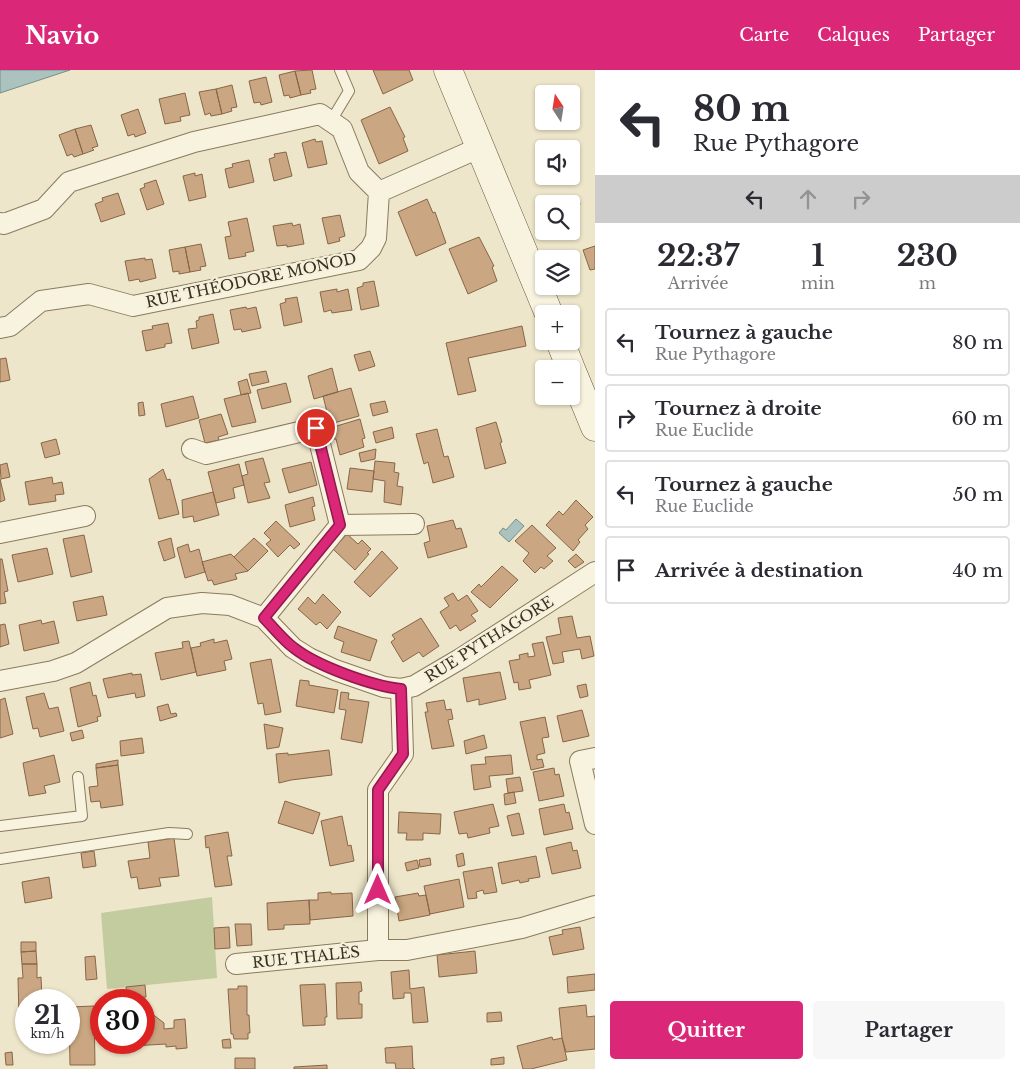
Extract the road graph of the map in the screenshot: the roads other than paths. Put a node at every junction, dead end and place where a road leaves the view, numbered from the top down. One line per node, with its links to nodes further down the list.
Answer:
1 (340, 70): 3 (lane)
2 (448, 70): 4 (main road)
3 (331, 121): 5 (street); 6 (street)
4 (481, 147): 5 (street); 7 (main road)
5 (379, 192): 8 (street, RUE THÉODORE MONOD)
6 (0, 223)
7 (545, 305)
8 (0, 328)
9 (580, 388): 10 (main road)
10 (592, 413)
11 (192, 449): 14 (street)
12 (84, 516): 15 (street)
13 (414, 524): 14 (street)
14 (340, 525): 17 (street)
15 (0, 533)
16 (595, 572): 19 (street, RUE PYTHAGORE)
17 (264, 618): 18 (street); 19 (street)
18 (0, 681)
19 (401, 689): 27 (street, RUE THALÈS)
20 (595, 758): 22 (street)
21 (78, 777): 23 (lane)
22 (595, 824)
23 (0, 826)
24 (187, 834): 25 (lane)
25 (0, 858)
26 (595, 906): 27 (street)
27 (378, 950): 28 (street, RUE THALÈS)
28 (236, 964)

